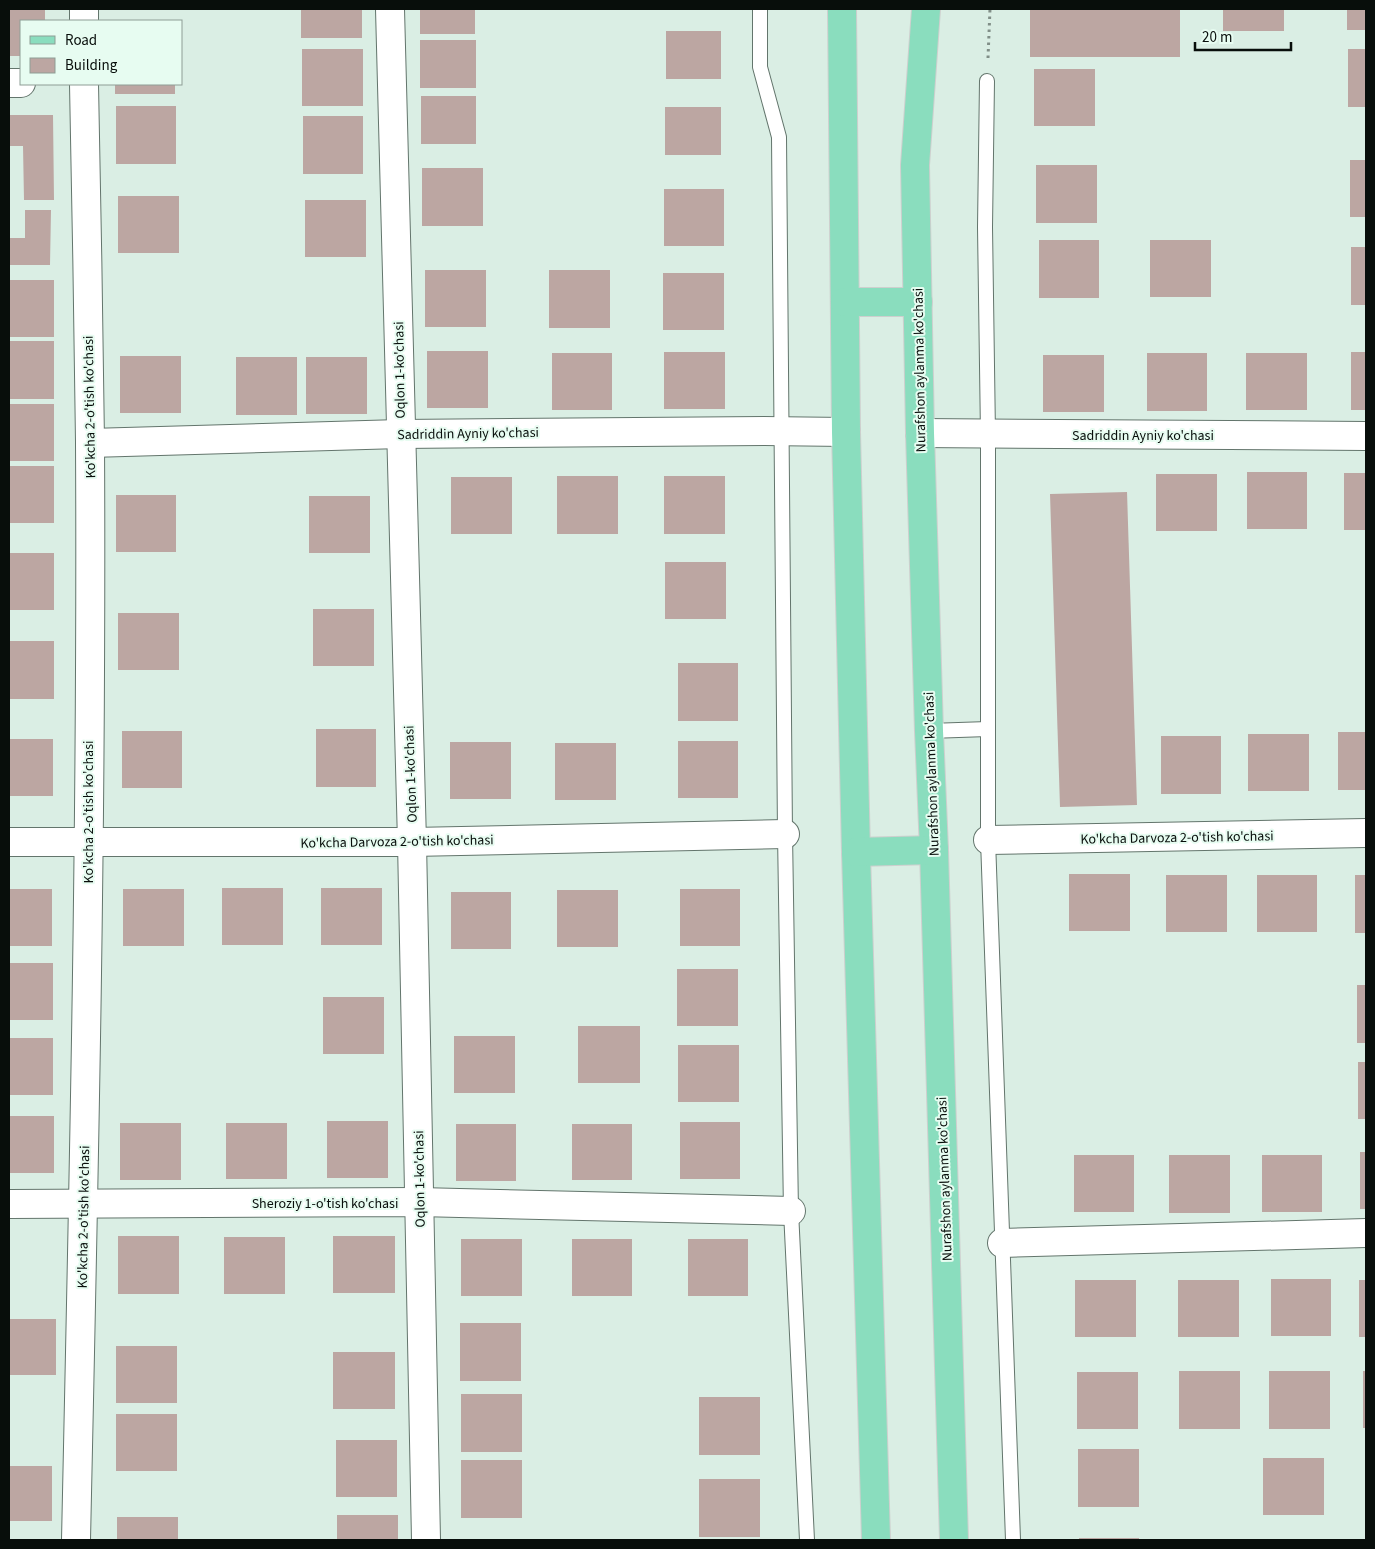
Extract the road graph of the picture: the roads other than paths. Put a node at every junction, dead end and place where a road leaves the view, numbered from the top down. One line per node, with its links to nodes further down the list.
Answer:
1 (390, 9): 12 (street, Oqlon 1-ko'chasi)
2 (760, 9): 9 (lane)
3 (842, 9): 7 (main road)
4 (926, 9): 8 (main road, Nurafshon aylanma ko'chasi)
5 (987, 81): 13 (lane)
6 (84, 85): 15 (street, Ko'kcha 2-o'tish ko'chasi)
7 (844, 302): 8 (main road); 10 (main road)
8 (918, 302): 11 (main road, Nurafshon aylanma ko'chasi)
9 (781, 431): 10 (street, Sadriddin Ayniy ko'chasi); 12 (street, Sadriddin Ayniy ko'chasi); 19 (lane)
10 (846, 432): 25 (main road)
11 (920, 433): 13 (street, Sadriddin Ayniy ko'chasi); 17 (main road, Nurafshon aylanma ko'chasi)
12 (400, 434): 15 (street, Sadriddin Ayniy ko'chasi); 22 (street, Oqlon 1-ko'chasi)
13 (988, 435): 14 (street, Sadriddin Ayniy ko'chasi); 16 (lane)
14 (1366, 436)
15 (90, 442): 23 (street, Ko'kcha 2-o'tish ko'chasi)
16 (988, 729): 17 (lane); 20 (lane)
17 (929, 731): 24 (main road, Nurafshon aylanma ko'chasi)
18 (1366, 833): 20 (street, Ko'kcha Darvoza 2-o'tish ko'chasi)
19 (786, 834): 22 (street, Ko'kcha Darvoza 2-o'tish ko'chasi); 29 (lane)
20 (988, 840): 31 (lane)
21 (9, 842): 23 (street, Ko'kcha Darvoza 2-o'tish ko'chasi)
22 (412, 842): 23 (street, Ko'kcha Darvoza 2-o'tish ko'chasi); 26 (street, Oqlon 1-ko'chasi)
23 (88, 843): 28 (street, Ko'kcha 2-o'tish ko'chasi)
24 (934, 850): 25 (main road); 36 (main road, Nurafshon aylanma ko'chasi)
25 (856, 852): 35 (main road)
26 (419, 1202): 28 (street, Sheroziy 1-o'tish ko'chasi); 29 (street, Sheroziy 1-o'tish ko'chasi); 33 (street, Oqlon 1-ko'chasi)
27 (9, 1204): 28 (street, Sheroziy 1-o'tish ko'chasi)
28 (83, 1204): 32 (street, Ko'kcha 2-o'tish ko'chasi)
29 (791, 1210): 34 (lane)
30 (1366, 1233): 31 (street)
31 (1002, 1243): 37 (lane)
32 (76, 1540)
33 (426, 1540)
34 (808, 1540)
35 (876, 1540)
36 (954, 1540)
37 (1013, 1540)

